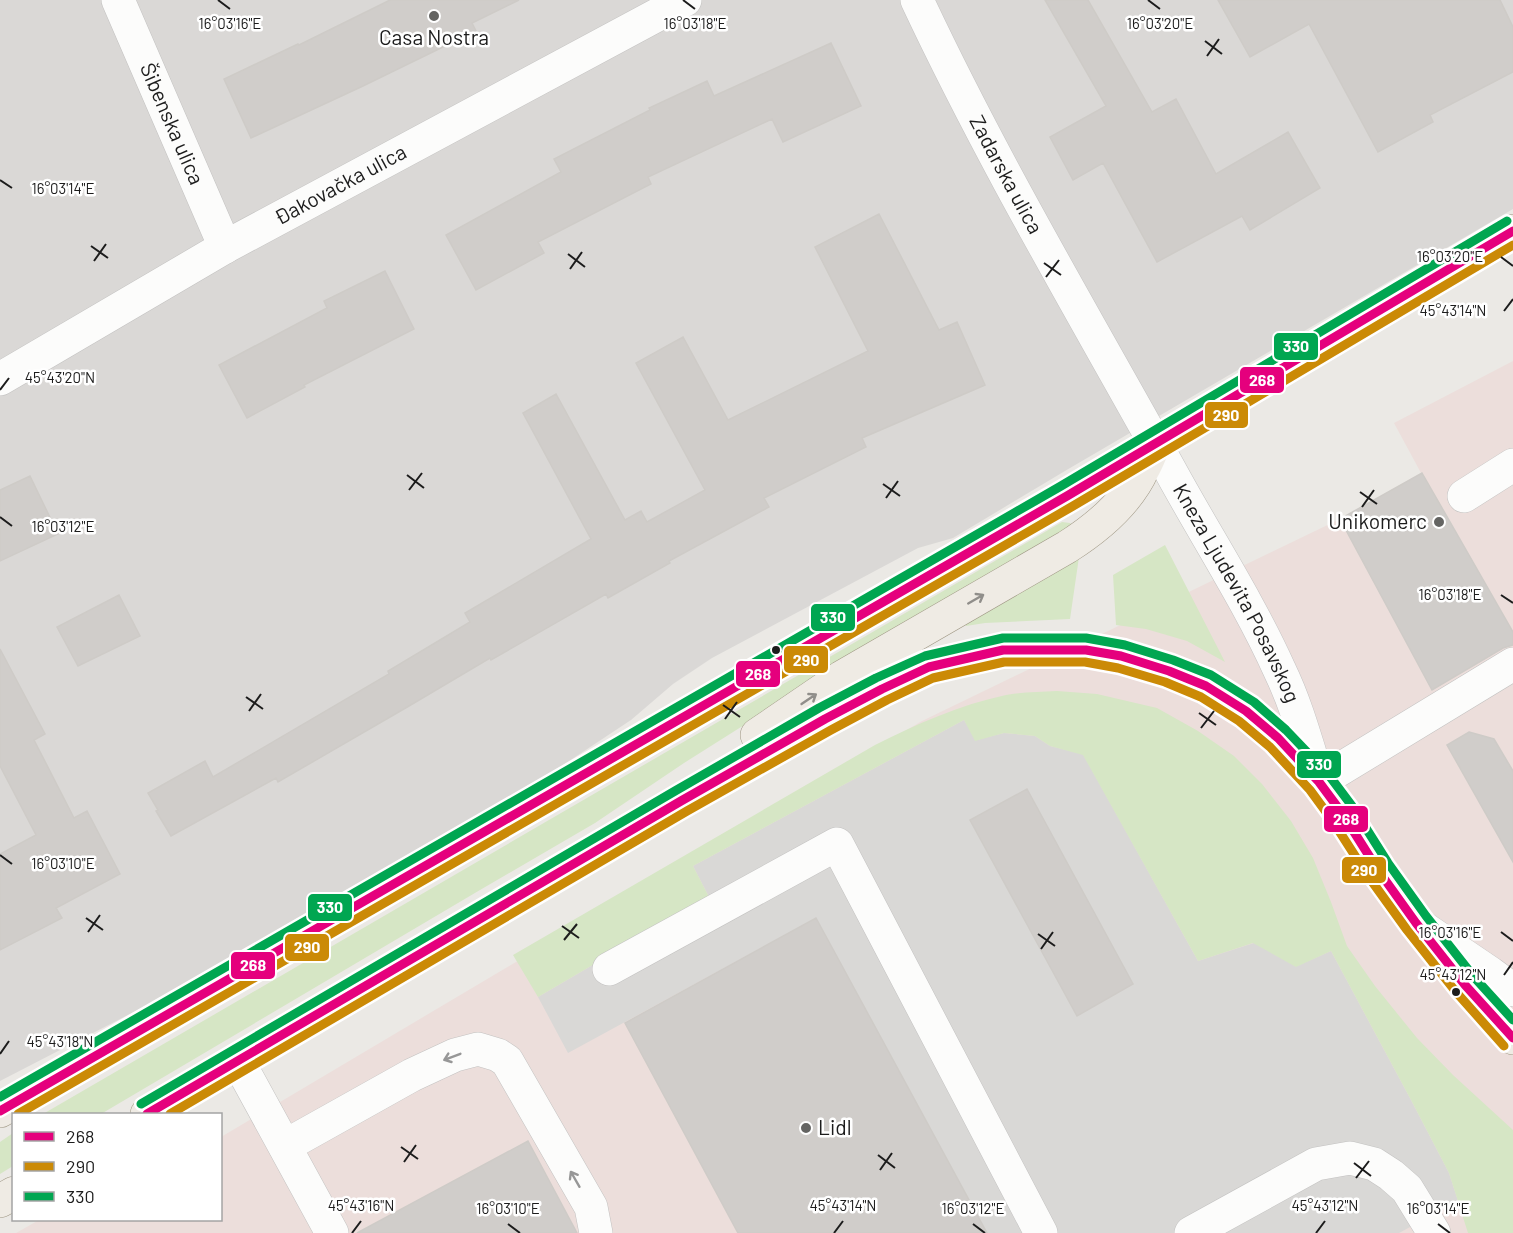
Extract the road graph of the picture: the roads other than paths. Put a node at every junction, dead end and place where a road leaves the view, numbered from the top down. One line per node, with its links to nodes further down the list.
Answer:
1 (118, 0): 5 (street, Šibenska ulica)
2 (685, 0): 5 (street, Đakovačka ulica)
3 (917, 0): 7 (street, Zadarska ulica)
4 (1513, 231): 7 (main road)
5 (225, 247): 6 (street, Đakovačka ulica)
6 (0, 378)
7 (1155, 443): 11 (street, Kneza Ljudevita Posavskog); 12 (main road, one-way to 7); 18 (main road)
8 (1513, 465): 9 (street)
9 (1464, 496)
10 (1513, 664): 11 (street)
11 (1319, 782): 12 (main road); 13 (main road)
12 (681, 801): 17 (main road)
13 (1416, 923): 15 (street); 16 (main road)
14 (609, 969): 23 (street)
15 (1513, 990)
16 (1508, 1036)
17 (238, 1061): 19 (main road); 20 (street)
18 (0, 1111)
19 (149, 1113)
20 (285, 1146): 21 (street); 22 (street, one-way to 20)
21 (332, 1233)
22 (596, 1233)
23 (1041, 1233)
24 (1191, 1233): 25 (street)
25 (1434, 1233)

